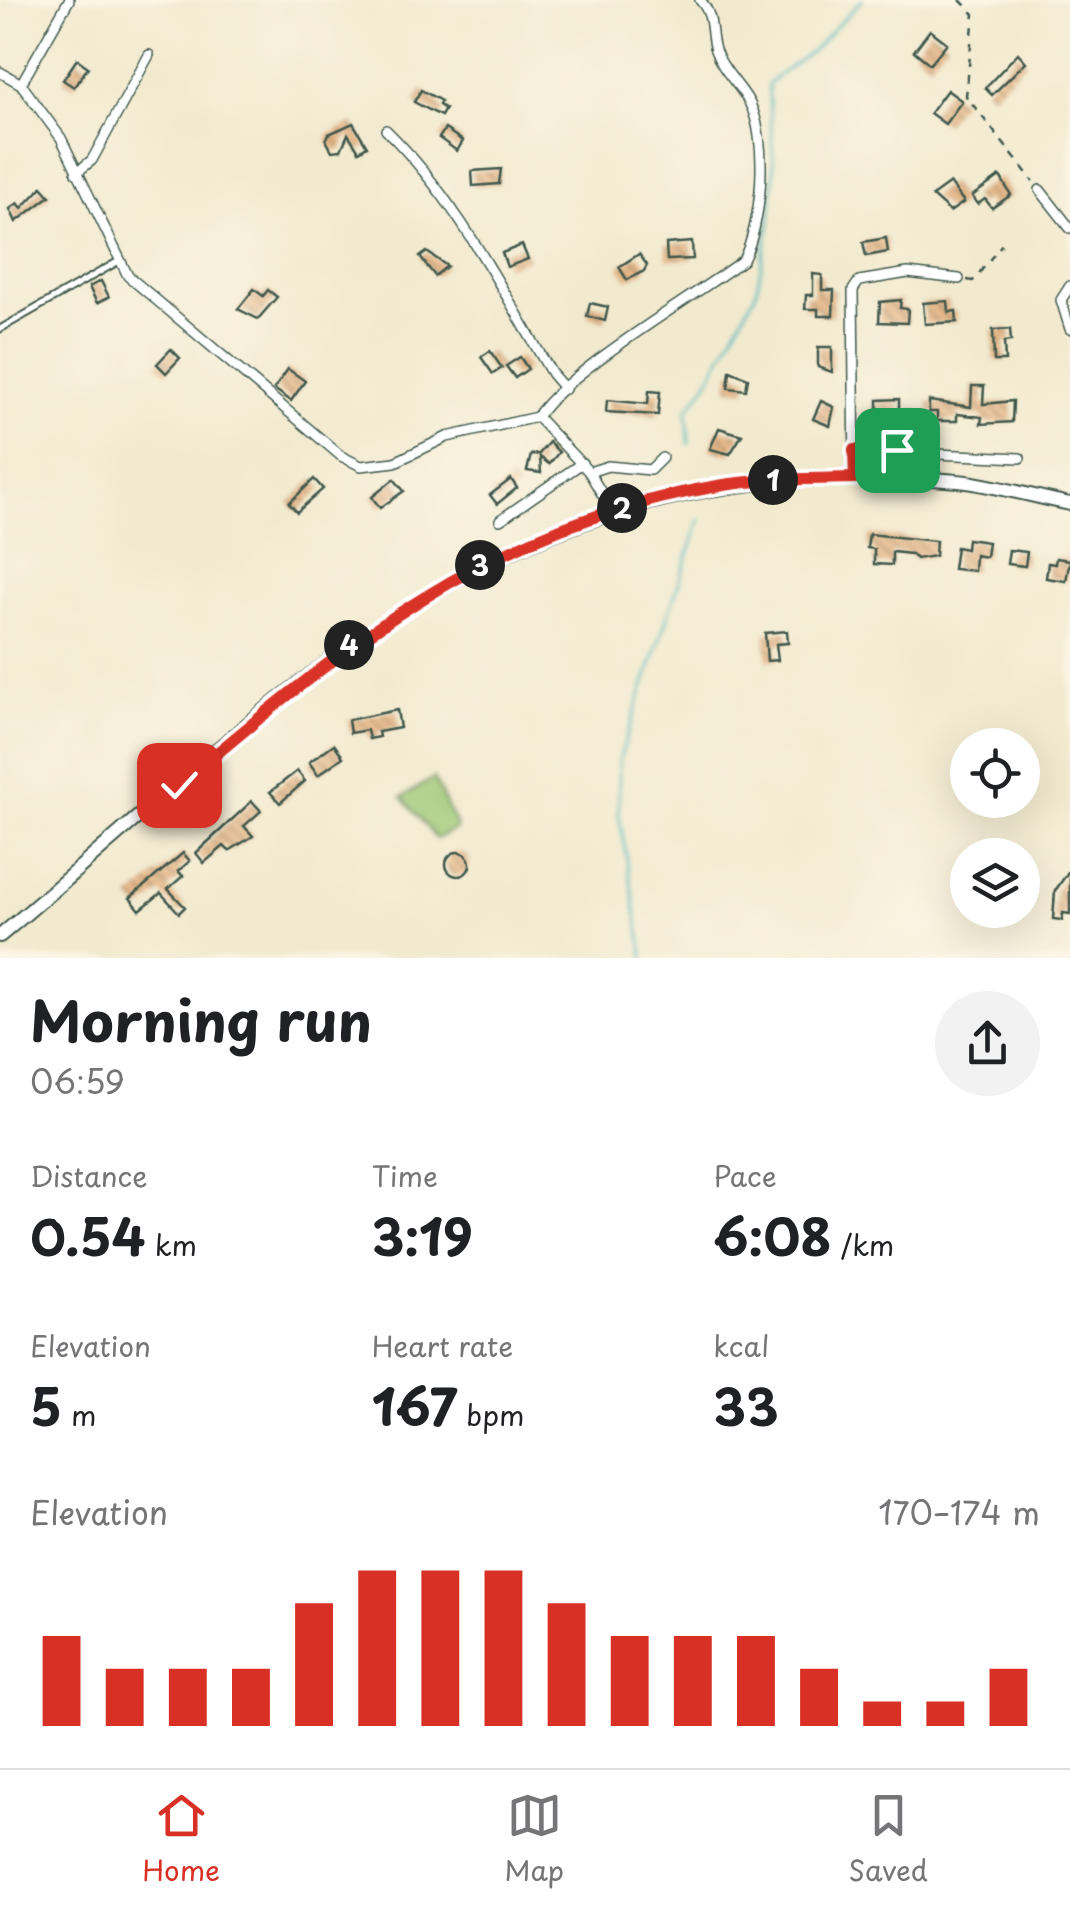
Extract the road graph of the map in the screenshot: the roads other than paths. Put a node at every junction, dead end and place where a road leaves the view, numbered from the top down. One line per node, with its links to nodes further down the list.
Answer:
1 (69, 0): 5 (street)
2 (700, 0): 15 (street)
3 (150, 55): 7 (street)
4 (0, 72): 5 (street)
5 (20, 84): 7 (street)
6 (386, 130): 15 (street)
7 (76, 173): 10 (street)
8 (1040, 190): 9 (street)
9 (1070, 228)
10 (119, 261): 13 (lane); 16 (street)
11 (958, 279): 17 (street)
12 (1070, 286): 14 (street)
13 (0, 328)
14 (1070, 330)
15 (565, 388): 16 (street)
16 (537, 417): 20 (street)
17 (854, 450): 19 (street); 21 (street)
18 (662, 458): 20 (street)
19 (1020, 458)
20 (585, 468): 23 (street); 24 (street)
21 (855, 478): 22 (main road); 23 (main road)
22 (1070, 504)
23 (612, 511): 25 (main road)
24 (500, 520)
25 (0, 936)

